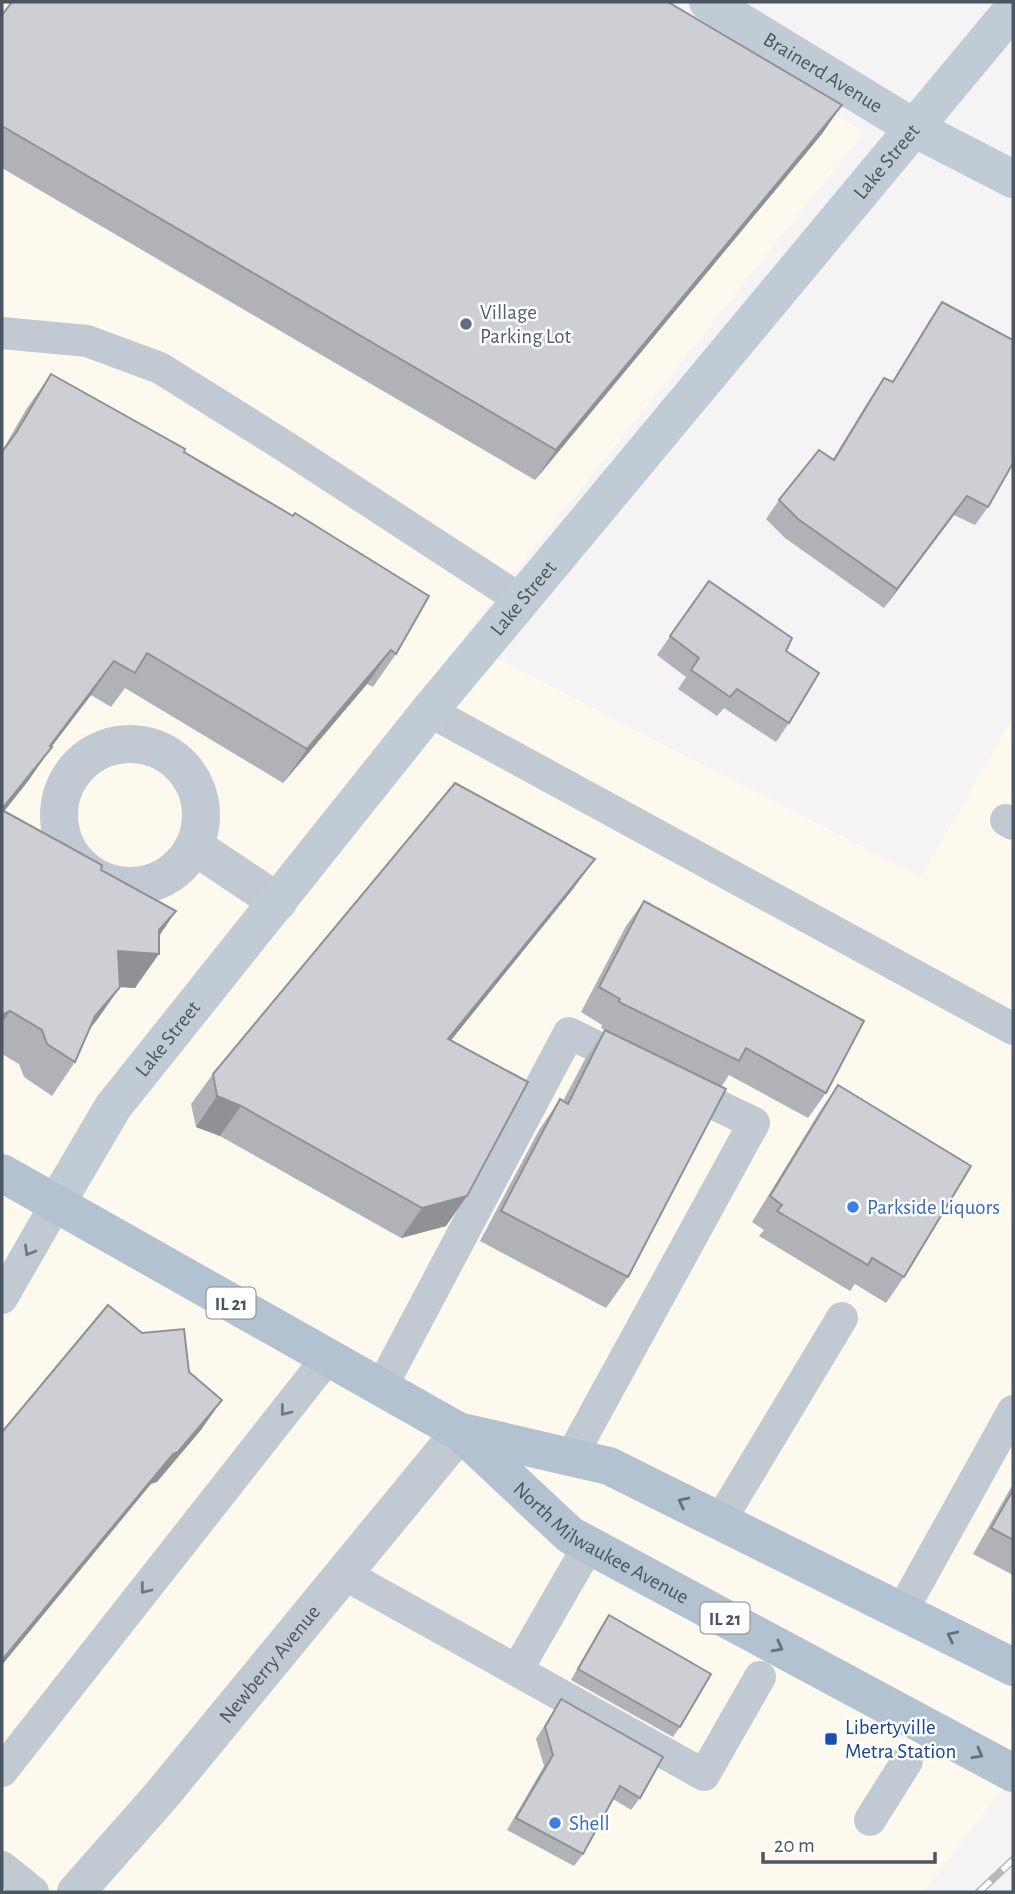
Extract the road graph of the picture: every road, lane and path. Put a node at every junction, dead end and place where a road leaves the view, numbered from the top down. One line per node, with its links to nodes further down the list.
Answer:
1 (708, 2): 3 (street, Brainerd Avenue)
2 (1013, 9): 3 (street, Lake Street)
3 (916, 129): 4 (street, Brainerd Avenue); 6 (street, Lake Street)
4 (1013, 179)
5 (2, 332): 6 (lane)
6 (521, 600): 7 (street, Lake Street)
7 (429, 711): 9 (street, Lake Street); 10 (lane)
8 (194, 846): 9 (street)
9 (278, 902): 12 (street, Lake Street)
10 (1013, 1029)
11 (2, 1173): 12 (main road, North Milwaukee Avenue / IL 21)
12 (56, 1204): 13 (lane, one-way to 13); 15 (main road, North Milwaukee Avenue / IL 21)
13 (2, 1298)
14 (842, 1318): 20 (lane)
15 (328, 1357): 16 (main road, North Milwaukee Avenue / IL 21); 28 (lane, one-way to 28)
16 (381, 1388): 18 (main road, North Milwaukee Avenue / IL 21); 19 (lane)
17 (1013, 1411): 23 (lane)
18 (460, 1432): 19 (main road, North Milwaukee Avenue / IL 21); 21 (main road, North Milwaukee Avenue / IL 21); 22 (street, Newberry Avenue)
19 (571, 1457): 20 (main road, North Milwaukee Avenue / IL 21, one-way to 19)
20 (720, 1521): 23 (main road, North Milwaukee Avenue / IL 21)
21 (589, 1545): 25 (lane); 29 (main road, North Milwaukee Avenue / IL 21, one-way to 29)
22 (344, 1574): 25 (lane); 33 (street, Newberry Avenue)
23 (902, 1611): 24 (main road, North Milwaukee Avenue / IL 21, one-way to 23)
24 (1013, 1667)
25 (517, 1671): 26 (lane)
26 (760, 1677)
27 (907, 1761): 30 (lane)
28 (2, 1771)
29 (1013, 1773)
30 (870, 1820)
31 (2, 1867): 32 (lane)
32 (33, 1892)
33 (76, 1892)

